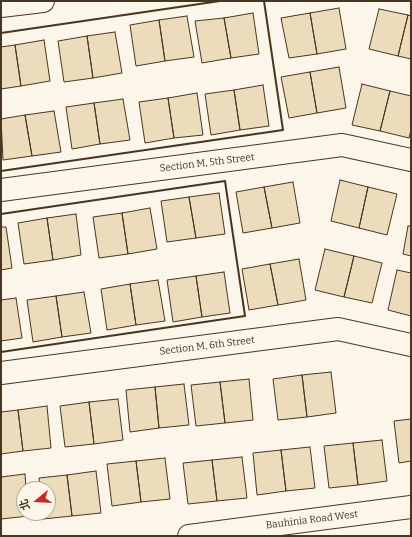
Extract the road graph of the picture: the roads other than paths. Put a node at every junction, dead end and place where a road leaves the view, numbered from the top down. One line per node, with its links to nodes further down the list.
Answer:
1 (43, 1): 2 (street)
2 (1, 6)
3 (411, 160): 4 (street, Section M, 5th Street)
4 (1, 190)
5 (411, 345): 6 (street, Section M, 6th Street)
6 (1, 373)
7 (411, 507): 8 (street, Bauhinia Road West)
8 (189, 536)

